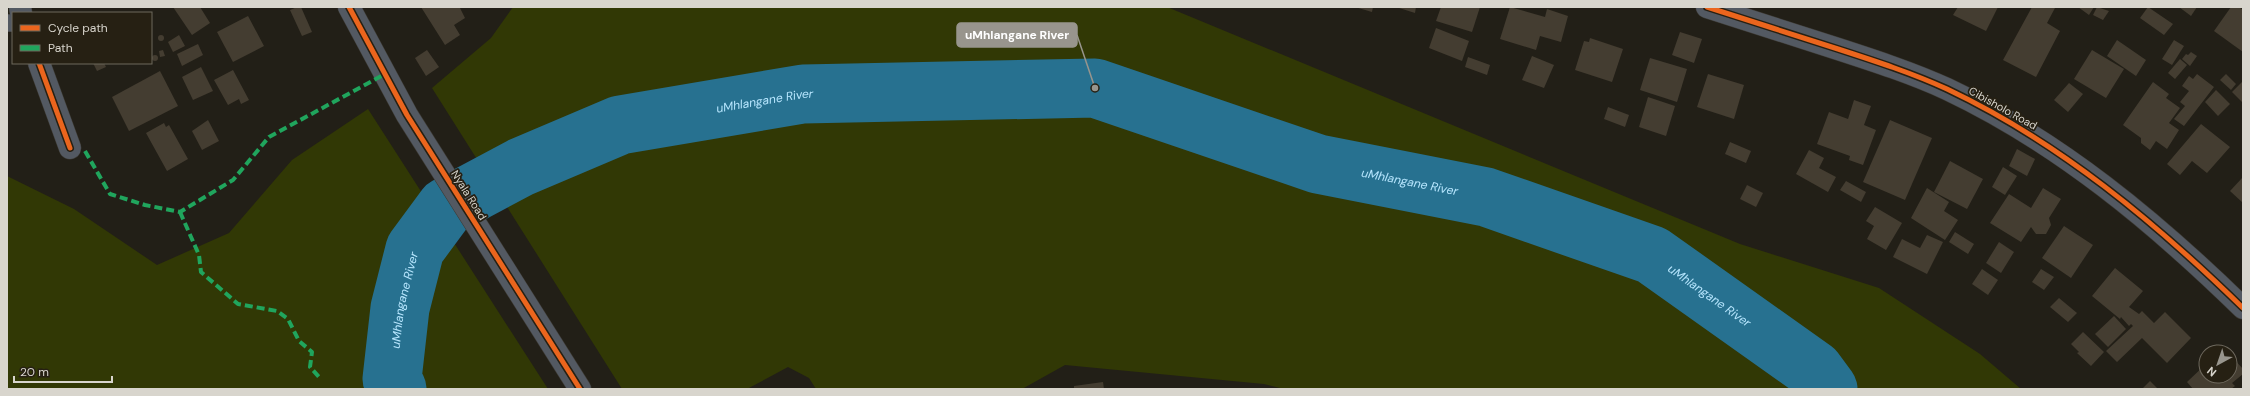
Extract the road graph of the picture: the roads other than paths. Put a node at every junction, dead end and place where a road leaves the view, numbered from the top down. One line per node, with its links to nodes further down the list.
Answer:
1 (349, 7): 6 (street, Nyala Road)
2 (1707, 7): 5 (street, Cibisholo Road)
3 (39, 64): 4 (street)
4 (70, 148)
5 (2243, 308)
6 (580, 389)

